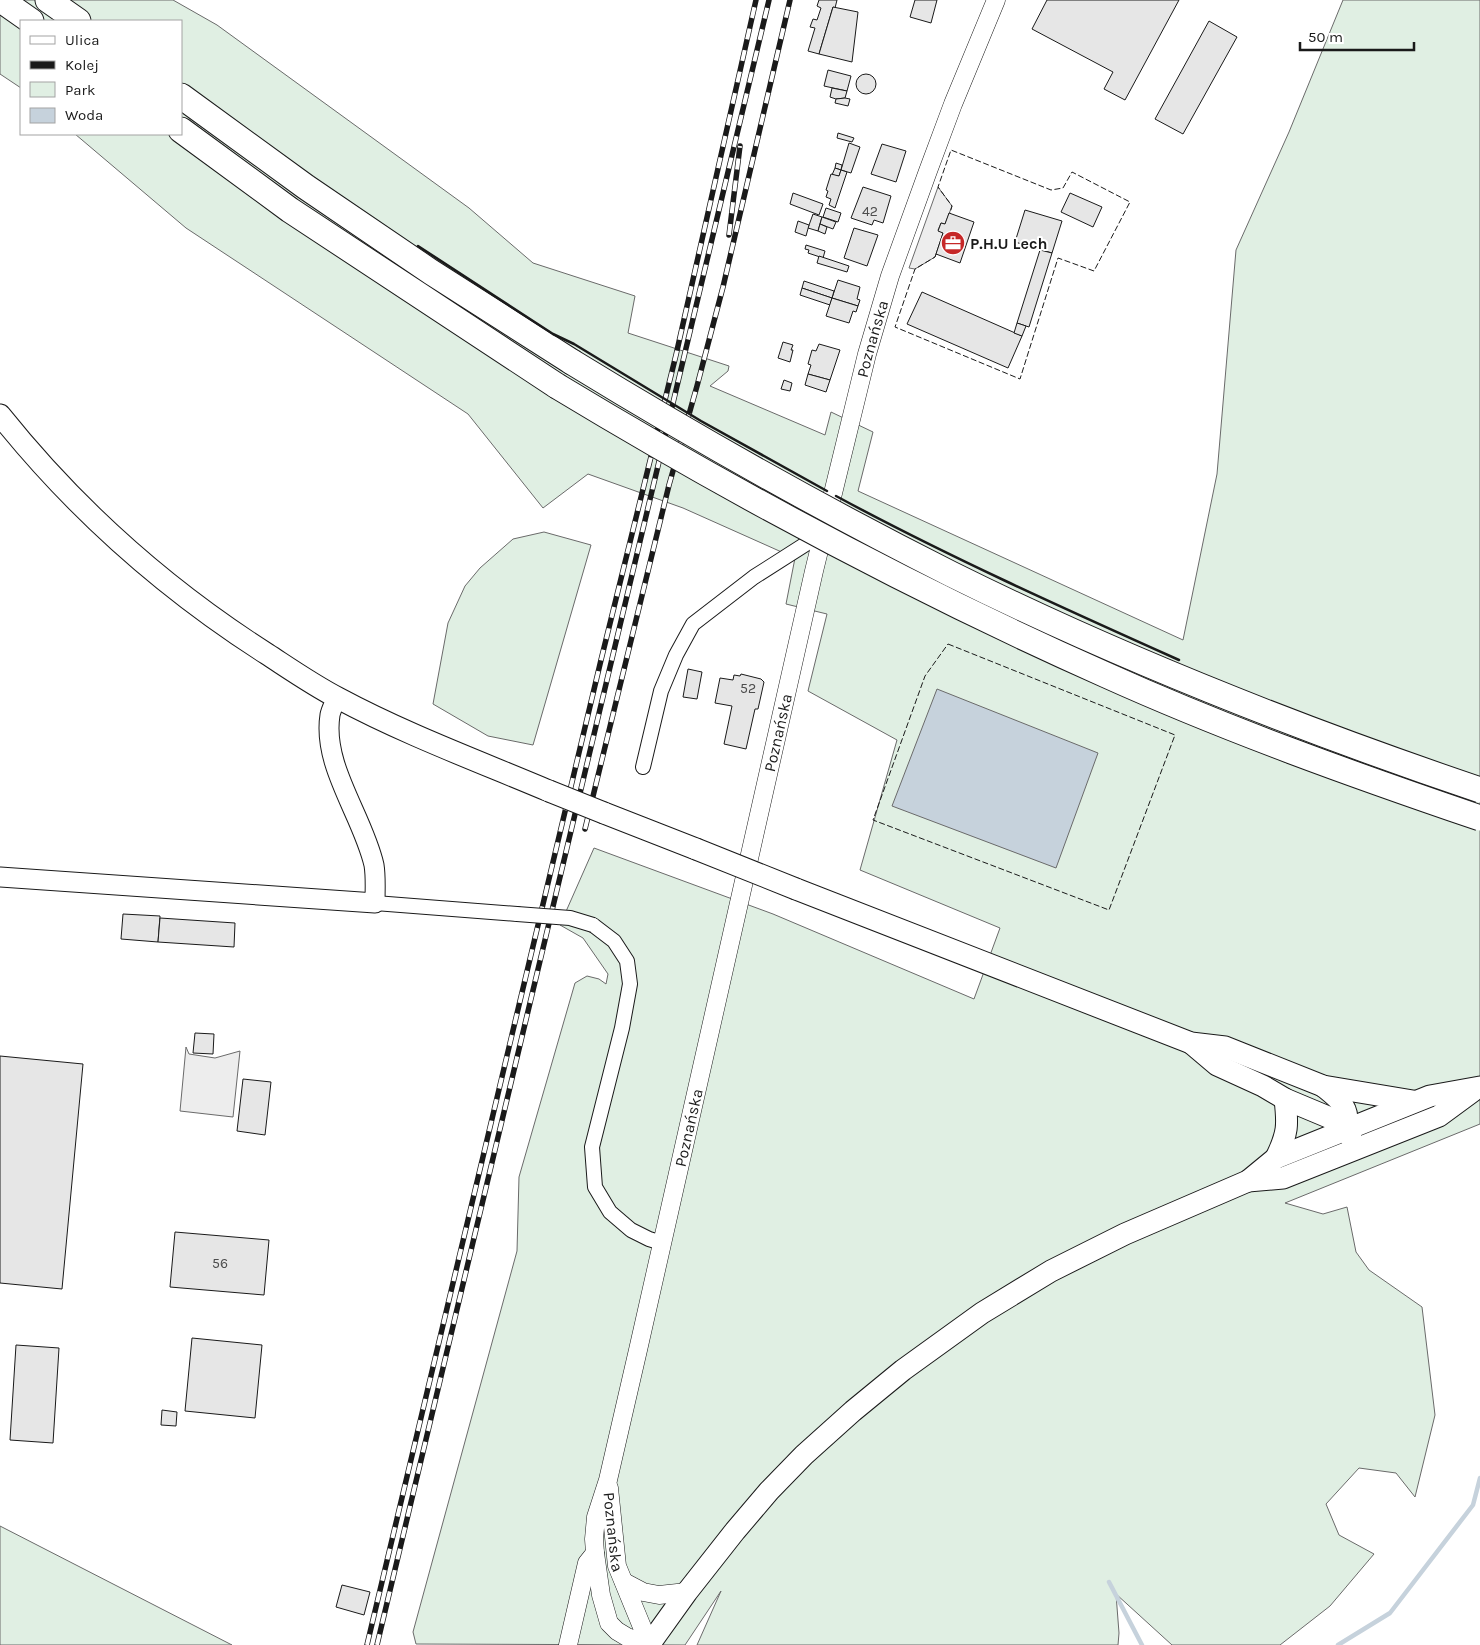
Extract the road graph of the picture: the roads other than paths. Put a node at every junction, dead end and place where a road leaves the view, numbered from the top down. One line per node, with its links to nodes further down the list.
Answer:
1 (1, 0): 4 (highway)
2 (48, 0): 5 (highway)
3 (996, 0): 9 (street, Poznańska)
4 (30, 20)
5 (77, 20)
6 (182, 97): 12 (highway, bridge)
7 (182, 131): 13 (highway, bridge)
8 (0, 416): 10 (main road)
9 (822, 533): 11 (street); 25 (street, Poznańska)
10 (337, 697): 15 (main road); 16 (main road, bridge)
11 (643, 768)
12 (1480, 790)
13 (1480, 818)
14 (0, 877): 15 (main road)
15 (375, 903): 25 (street, bridge)
16 (1191, 1043): 17 (main road); 19 (main road)
17 (1323, 1086): 20 (main road); 21 (main road)
18 (1478, 1088): 20 (main road); 22 (main road)
19 (1285, 1098): 21 (main road); 23 (main road)
20 (1414, 1102): 21 (main road)
21 (1347, 1128): 22 (main road); 23 (main road)
22 (1356, 1149): 24 (main road)
23 (1276, 1158): 24 (main road)
24 (1248, 1181): 29 (main road)
25 (662, 1243): 26 (street, Poznańska)
26 (608, 1480): 27 (street, Poznańska); 28 (street, Poznańska)
27 (595, 1553): 30 (street, Poznańska); 31 (street, Poznańska)
28 (624, 1582): 29 (street, Poznańska); 31 (street, Poznańska)
29 (687, 1592): 31 (main road)
30 (568, 1645)
31 (649, 1645)

